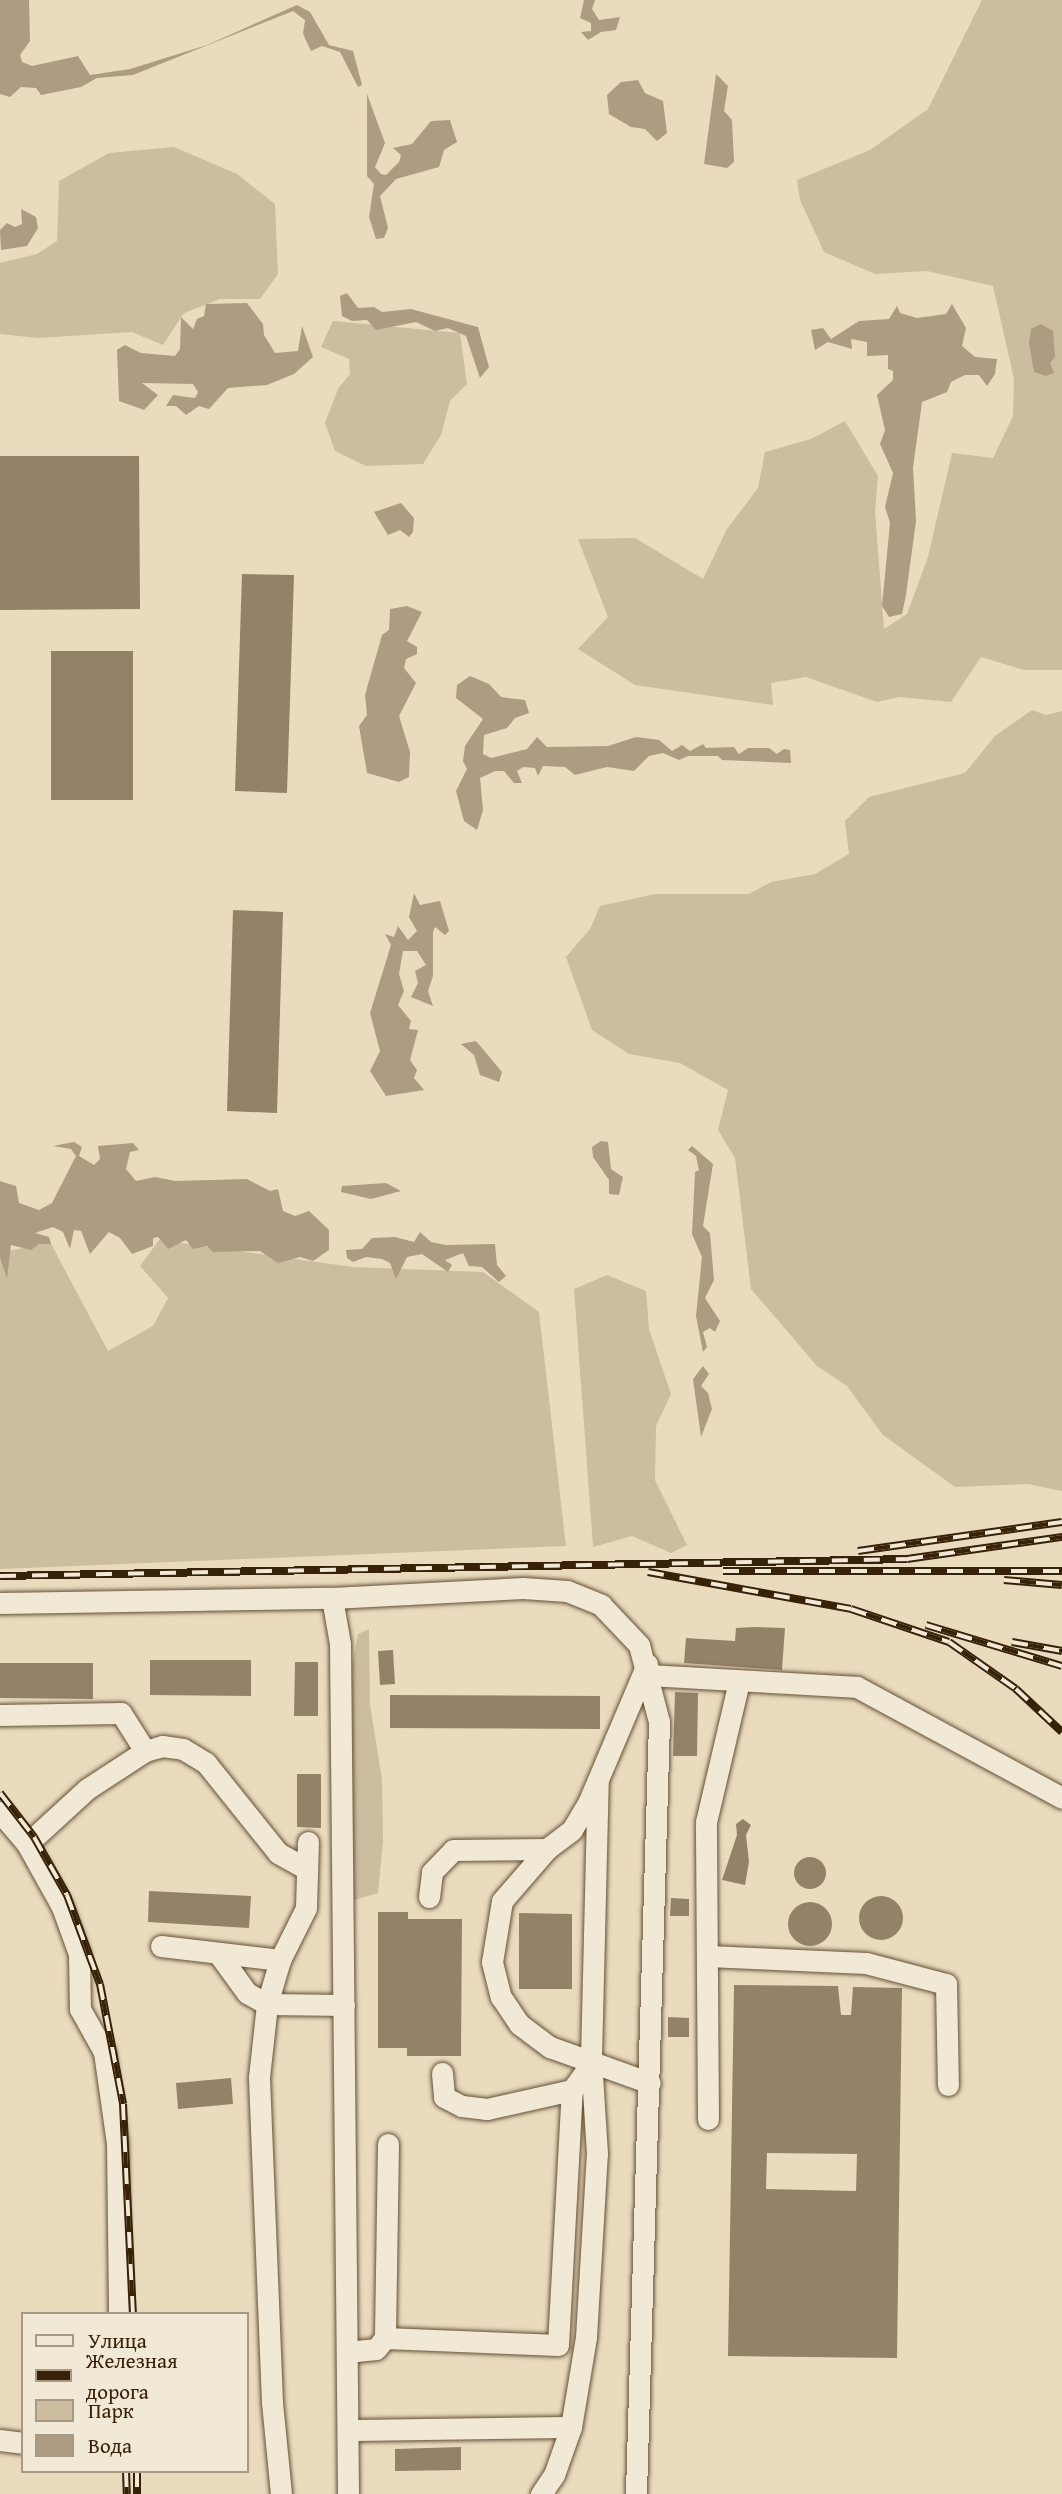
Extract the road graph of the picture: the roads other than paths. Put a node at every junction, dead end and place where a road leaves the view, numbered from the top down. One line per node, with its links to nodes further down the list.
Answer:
1 (332, 1598): 2 (street); 3 (street); 20 (street)
2 (0, 1603)
3 (648, 1670): 4 (street); 7 (street); 23 (street)
4 (739, 1681): 8 (street); 17 (street)
5 (0, 1715): 6 (street)
6 (145, 1751): 11 (street); 13 (street)
7 (598, 1781): 12 (street); 21 (street)
8 (1062, 1798)
9 (0, 1812): 11 (street)
10 (308, 1842): 13 (street)
11 (27, 1844): 28 (street)
12 (547, 1849): 14 (street); 21 (street)
13 (307, 1869): 18 (street)
14 (429, 1897)
15 (161, 1946): 16 (street)
16 (218, 1953): 18 (street); 19 (street)
17 (708, 1956): 24 (street); 26 (street)
18 (280, 1960): 19 (street)
19 (268, 2004): 20 (street); 35 (street)
20 (344, 2005): 30 (street)
21 (591, 2064): 23 (street); 25 (street); 31 (street)
22 (442, 2073): 25 (street)
23 (650, 2083): 38 (street)
24 (948, 2085)
25 (572, 2091): 29 (street)
26 (708, 2119)
27 (388, 2144): 29 (street)
28 (119, 2312)
29 (385, 2338): 30 (street)
30 (347, 2352): 32 (street)
31 (571, 2427): 32 (street); 37 (street)
32 (348, 2430): 36 (street)
33 (0, 2440): 34 (street)
34 (21, 2443)
35 (281, 2494)
36 (348, 2494)
37 (541, 2494)
38 (636, 2494)

